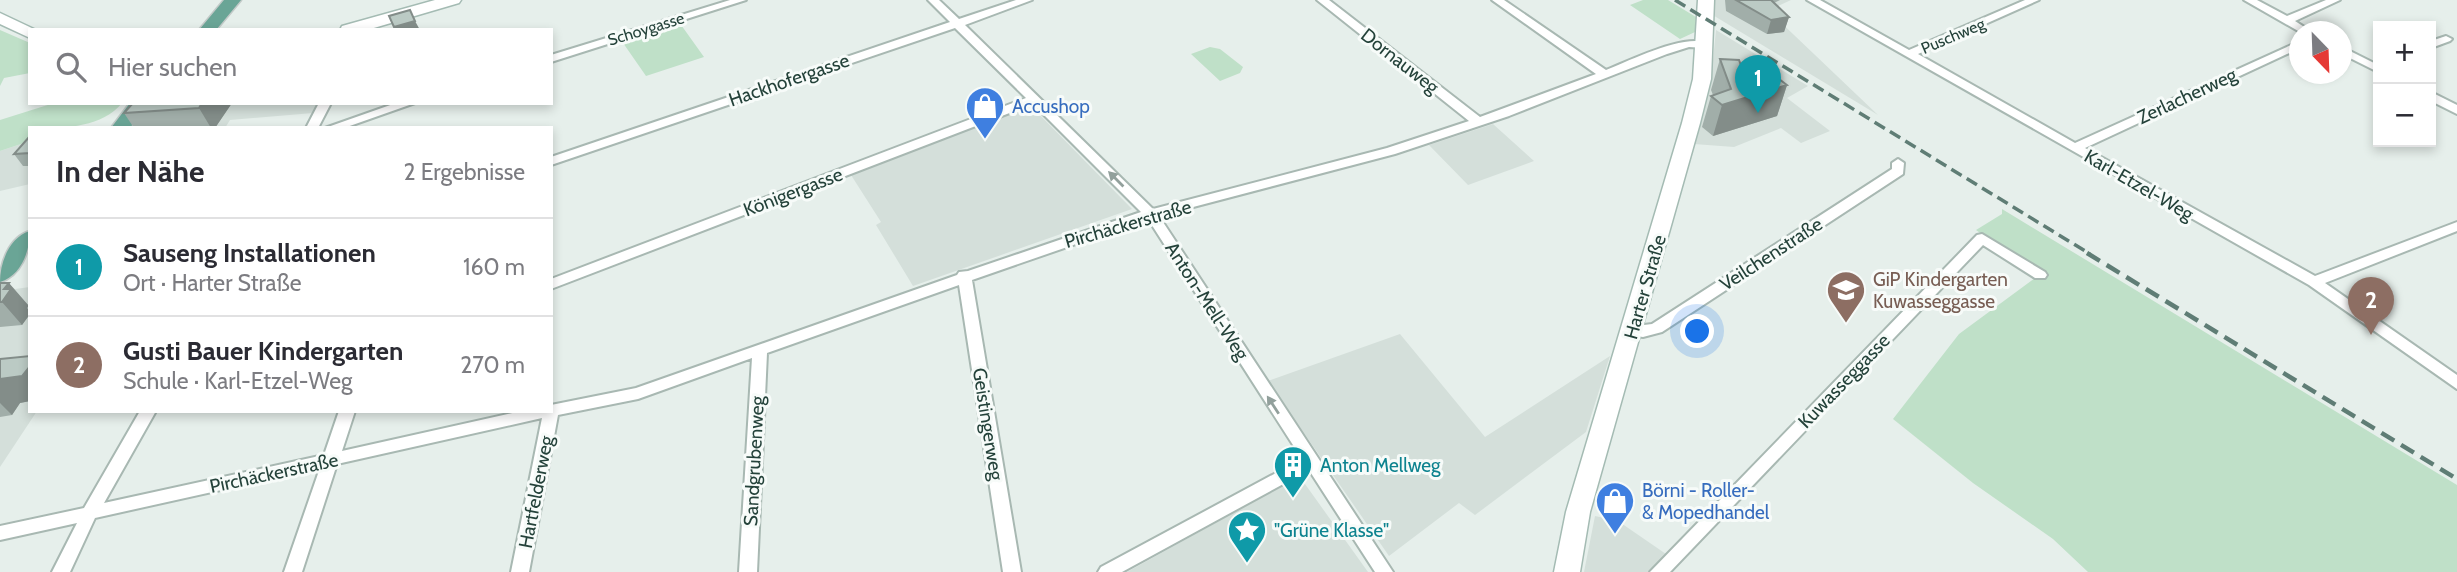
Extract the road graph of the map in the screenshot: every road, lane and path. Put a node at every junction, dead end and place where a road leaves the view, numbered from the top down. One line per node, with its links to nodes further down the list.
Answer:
1 (233, 0): 17 (main road)
2 (453, 0): 16 (main road)
3 (741, 0): 25 (street, Schoygasse)
4 (933, 0): 15 (street, Anton-Mell-Weg)
5 (1027, 0): 15 (street, Hackhofergasse)
6 (1322, 0): 34 (street, Dornauweg)
7 (1497, 0): 27 (street)
8 (1706, 0): 21 (main road, Harter Straße)
9 (1812, 0): 23 (street, Karl-Etzel-Weg)
10 (2034, 0): 23 (street, Puschweg)
11 (2249, 0): 14 (street)
12 (2335, 0): 14 (street)
13 (0, 18): 18 (main road)
14 (2287, 20)
15 (957, 23): 28 (street, Anton-Mell-Weg); 39 (street, Hackhofergasse)
16 (372, 26)
17 (210, 28)
18 (28, 32)
19 (2446, 39): 20 (street)
20 (2436, 42)
21 (1706, 45): 27 (street, Pirchäckerstraße); 49 (main road, Harter Straße)
22 (2289, 49): 38 (street, Zerlacherweg)
23 (1909, 54): 38 (street, Karl-Etzel-Weg)
24 (2352, 55): 26 (street)
25 (553, 58)
26 (2373, 66)
27 (1606, 75): 34 (street, Pirchäckerstraße)
28 (1036, 99): 41 (street, Anton-Mell-Weg, one-way to 28); 48 (street, Königergasse)
29 (2436, 99): 33 (street)
30 (138, 105): 35 (main road)
31 (324, 105): 36 (street)
32 (403, 105): 37 (street)
33 (2457, 110)
34 (1478, 122): 41 (street, Pirchäckerstraße)
35 (122, 126)
36 (313, 126)
37 (337, 126)
38 (2074, 148): 47 (street, Karl-Etzel-Weg)
39 (553, 160)
40 (1898, 163): 49 (street, Veilchenstraße)
41 (1152, 215): 45 (street, Pirchäckerstraße); 58 (street, Anton-Mell-Weg, one-way to 41)
42 (2457, 226): 47 (street)
43 (28, 240): 44 (main road)
44 (0, 275)
45 (964, 275): 50 (street, Pirchäckerstraße); 65 (street, Geistingerweg)
46 (2040, 275): 69 (street, Kuwasseggasse)
47 (2314, 282): 51 (street, Karl-Etzel-Weg)
48 (553, 283)
49 (1633, 331): 68 (main road, Harter Straße)
50 (757, 350): 52 (street, Pirchäckerstraße); 64 (street, Sandgrubenweg)
51 (2457, 383)
52 (553, 410)
53 (147, 413): 59 (street)
54 (346, 413): 57 (street)
55 (541, 413): 57 (street, Pirchäckerstraße)
56 (550, 413): 63 (street, Hartfelderweg)
57 (332, 461): 59 (street, Pirchäckerstraße); 62 (street)
58 (1310, 462): 66 (street); 67 (street, Anton-Mell-Weg)
59 (89, 514): 60 (street, Pirchäckerstraße); 61 (street)
60 (0, 533)
61 (61, 572)
62 (293, 572)
63 (520, 572)
64 (748, 572)
65 (1012, 572)
66 (1107, 572)
67 (1384, 572)
68 (1567, 572)
69 (1659, 572)

